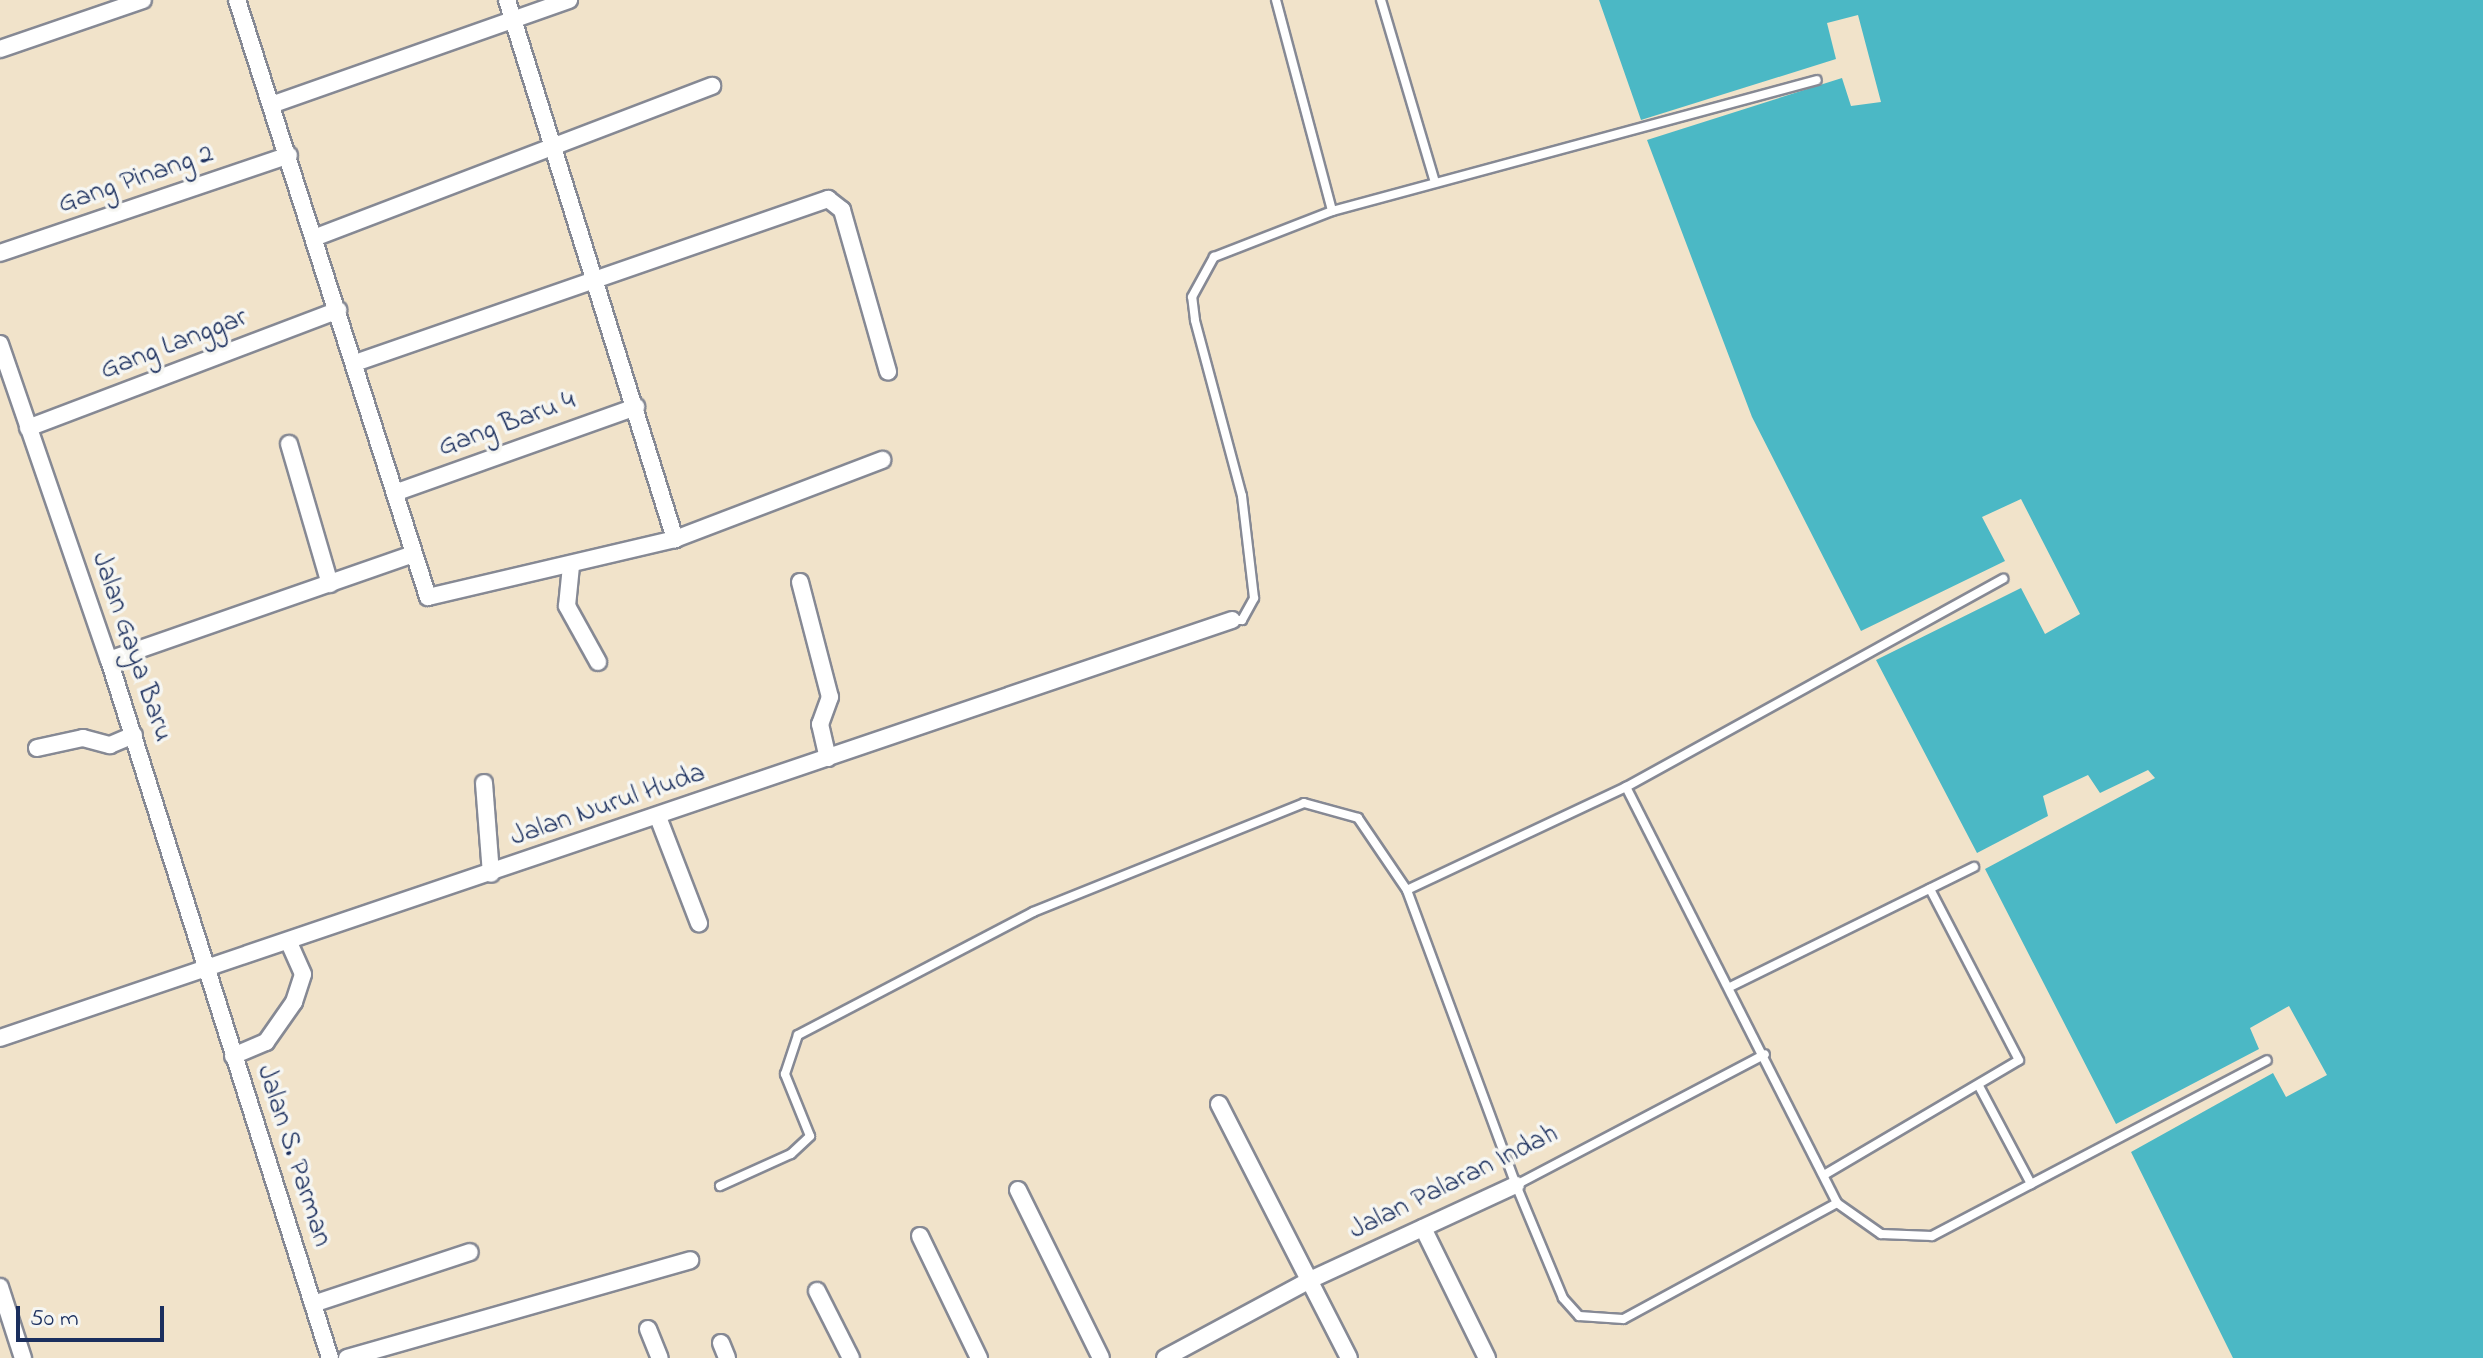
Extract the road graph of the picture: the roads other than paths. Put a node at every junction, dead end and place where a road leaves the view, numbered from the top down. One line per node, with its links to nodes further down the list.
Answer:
1 (143, 0): 8 (street)
2 (237, 0): 11 (street)
3 (507, 0): 7 (street)
4 (569, 0): 7 (street)
5 (1276, 0): 15 (lane)
6 (1381, 0): 14 (lane)
7 (514, 20): 11 (street); 12 (street)
8 (0, 49)
9 (1817, 80): 14 (lane)
10 (712, 86): 12 (street)
11 (271, 105): 13 (street)
12 (557, 150): 16 (street); 18 (street)
13 (289, 155): 16 (street); 17 (street, Gang Pinang 2)
14 (1435, 182): 15 (lane)
15 (1332, 211): 34 (lane)
16 (319, 236): 19 (street)
17 (0, 253)
18 (594, 281): 21 (street); 22 (street); 23 (street)
19 (338, 310): 21 (street); 24 (street, Gang Langgar)
20 (0, 344): 24 (street, Jalan Gaya Baru)
21 (355, 363): 27 (street)
22 (888, 372)
23 (636, 407): 27 (street, Gang Baru 4); 28 (street)
24 (28, 428): 35 (street, Jalan Gaya Baru)
25 (289, 444): 33 (street)
26 (882, 460): 28 (street)
27 (397, 492): 29 (street)
28 (675, 539): 30 (street)
29 (411, 555): 30 (street); 33 (street)
30 (571, 566): 36 (street)
31 (2003, 579): 41 (lane)
32 (800, 582): 39 (street)
33 (330, 584): 35 (street)
34 (1232, 620): 39 (street, Jalan Nurul Huda)
35 (109, 660): 37 (street, Jalan Gaya Baru)
36 (598, 662)
37 (134, 735): 38 (street); 49 (street, Jalan Gaya Baru)
38 (37, 748)
39 (828, 758): 42 (street, Jalan Nurul Huda)
40 (484, 783): 44 (street)
41 (1626, 787): 46 (lane); 50 (lane)
42 (658, 817): 44 (street, Jalan Nurul Huda); 47 (street)
43 (1974, 867): 45 (lane)
44 (491, 874): 48 (street, Jalan Nurul Huda)
45 (1930, 889): 50 (lane); 55 (lane)
46 (1407, 890): 59 (lane); 60 (lane)
47 (699, 923)
48 (289, 943): 49 (street, Jalan Nurul Huda); 53 (street)
49 (203, 955): 51 (street, Jalan Nurul Huda); 53 (street, Jalan S. Parman)
50 (1730, 987): 52 (lane)
51 (0, 1038)
52 (1765, 1054): 57 (lane); 59 (lane, Jalan Palaran Indah)
53 (233, 1056): 70 (street, Jalan S. Parman)
54 (2267, 1060): 58 (lane)
55 (1980, 1088): 57 (lane); 58 (lane)
56 (1219, 1104): 67 (street)
57 (1824, 1175): 62 (lane)
58 (2031, 1184): 62 (lane)
59 (1516, 1185): 62 (lane); 63 (street, Jalan Palaran Indah)
60 (720, 1186)
61 (1018, 1190): 78 (street)
62 (1837, 1203)
63 (1423, 1228): 67 (street, Jalan Palaran Indah); 81 (street)
64 (920, 1236): 77 (street)
65 (470, 1252): 70 (street)
66 (690, 1260): 74 (street)
67 (1308, 1281): 79 (street, Jalan Palaran Indah); 80 (street)
68 (0, 1287): 72 (street)
69 (817, 1291): 76 (street)
70 (313, 1304): 73 (street, Jalan S. Parman)
71 (648, 1329): 75 (street)
72 (23, 1358)
73 (330, 1358)
74 (347, 1358)
75 (660, 1358)
76 (851, 1358)
77 (979, 1358)
78 (1101, 1358)
79 (1165, 1358)
80 (1349, 1358)
81 (1487, 1358)

